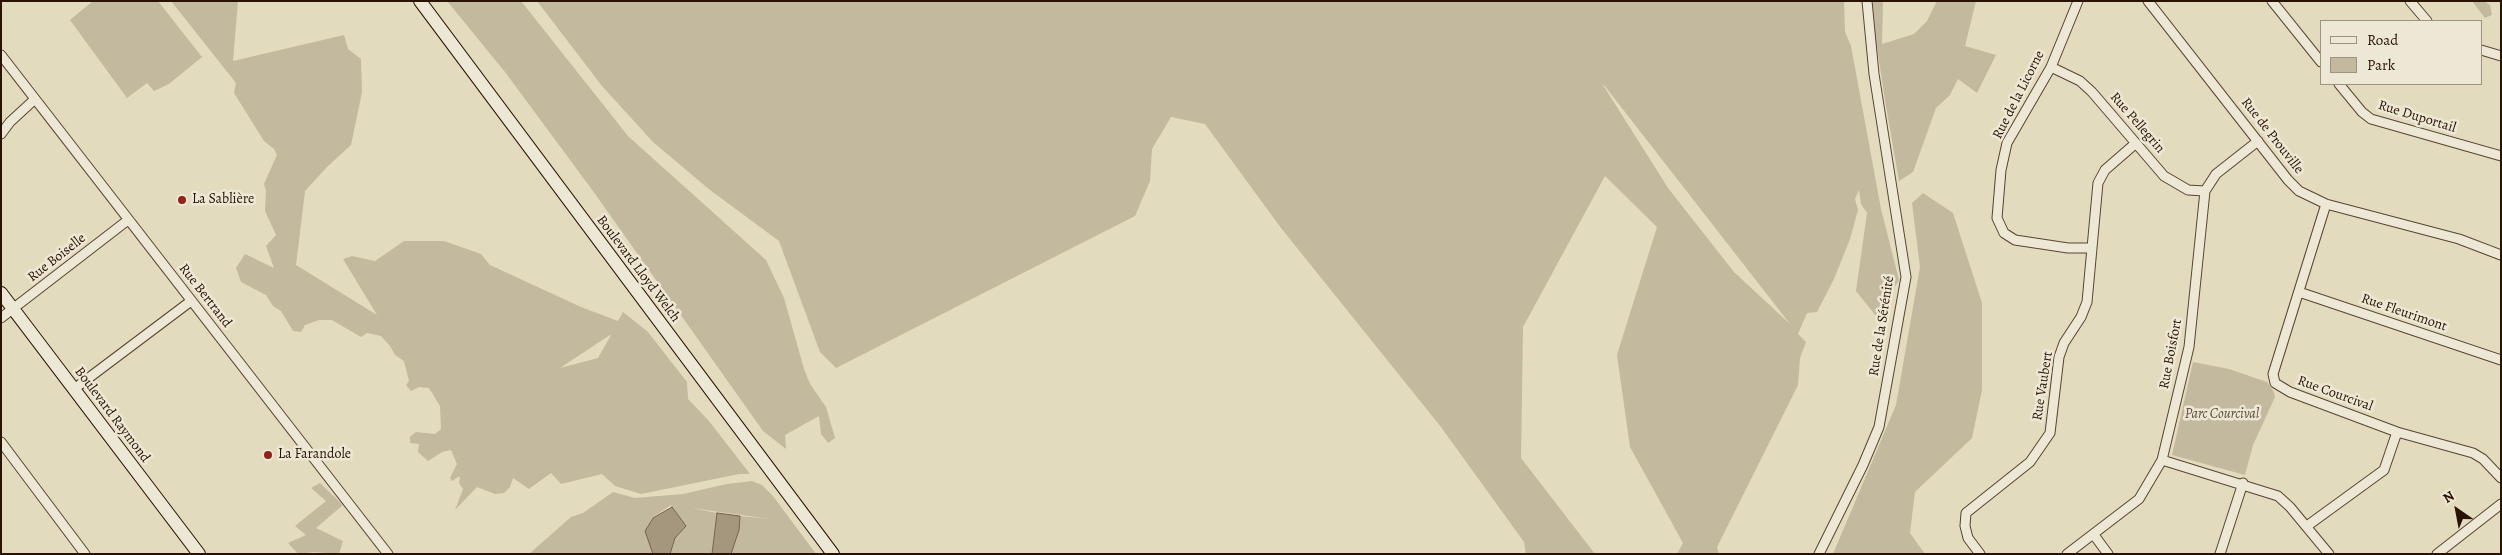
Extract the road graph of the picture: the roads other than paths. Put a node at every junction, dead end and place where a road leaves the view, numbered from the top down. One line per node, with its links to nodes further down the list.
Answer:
1 (420, 1): 42 (main road, Boulevard Lloyd Welch)
2 (1867, 1): 43 (street, Rue de la Sérénité)
3 (2078, 1): 12 (street, Rue de la Licorne)
4 (2148, 1): 16 (street, Rue de Prouville)
5 (2272, 1): 11 (street)
6 (2410, 1): 7 (street)
7 (2426, 20)
8 (2482, 50): 10 (street)
9 (1, 54): 14 (street, Rue Bertrand)
10 (2501, 56)
11 (2320, 61)
12 (2051, 67): 17 (street, Rue Pellegrin); 22 (street, Rue de la Licorne)
13 (2340, 85): 18 (street, Rue Duportail)
14 (35, 99): 15 (street); 21 (street, Rue Bertrand)
15 (1, 134)
16 (2258, 140): 19 (street); 20 (street, Rue de Prouville)
17 (2136, 143): 19 (street, Rue Pellegrin); 22 (street, Rue Vaubert)
18 (2501, 156)
19 (2205, 191): 33 (street, Rue Boisfort)
20 (2326, 204): 23 (street, Rue de Prouville); 24 (street, Rue Courcival)
21 (128, 220): 26 (street, Rue Bertrand); 27 (street, Rue Boiselle)
22 (2092, 248): 44 (street, Rue Vaubert)
23 (2501, 255)
24 (2299, 292): 29 (street, Rue Fleurimont); 31 (street, Rue Courcival)
25 (1, 293): 27 (main road, Boulevard Raymond)
26 (191, 301): 30 (street); 41 (street, Rue Bertrand)
27 (13, 309): 28 (street, Rue Boiselle); 30 (main road, Boulevard Raymond)
28 (1, 318)
29 (2501, 360)
30 (74, 389): 40 (main road, Boulevard Raymond)
31 (2397, 432): 34 (street, Rue Courcival); 37 (street)
32 (1, 442): 39 (street)
33 (2162, 460): 35 (street); 38 (street, Rue Boisfort)
34 (2501, 478)
35 (2243, 483): 37 (street); 47 (street)
36 (2501, 504): 49 (street)
37 (2307, 526): 48 (street)
38 (2094, 535): 45 (street, Rue Boisfort); 46 (street)
39 (85, 554)
40 (199, 554)
41 (388, 554)
42 (833, 554)
43 (1819, 554)
44 (1980, 554)
45 (2067, 554)
46 (2108, 554)
47 (2220, 554)
48 (2329, 554)
49 (2438, 554)

